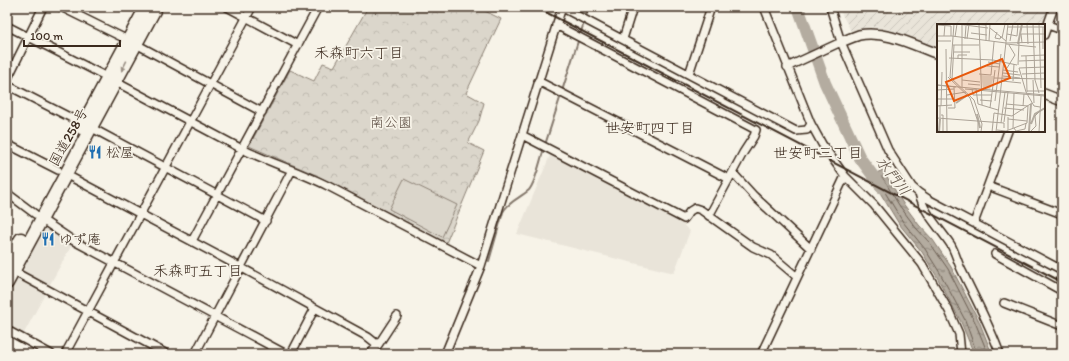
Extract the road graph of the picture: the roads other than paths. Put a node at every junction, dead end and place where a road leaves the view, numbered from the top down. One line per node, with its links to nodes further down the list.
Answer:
1 (43, 7): 20 (street)
2 (62, 7): 22 (street)
3 (146, 7): 22 (highway, 国道258号)
4 (156, 7): 22 (highway, 国道258号)
5 (227, 7): 14 (street)
6 (252, 7): 14 (street)
7 (318, 7): 24 (street)
8 (561, 7): 15 (street); 21 (street)
9 (633, 7): 21 (street)
10 (711, 7): 27 (street)
11 (764, 7): 26 (street)
12 (830, 7): 23 (street)
13 (1054, 7): 16 (street)
14 (247, 18): 24 (street); 31 (street)
15 (556, 25): 30 (street); 46 (street)
16 (1048, 25): 18 (street); 19 (street)
17 (7, 26): 20 (street)
18 (1062, 30)
19 (1045, 32)
20 (29, 37): 28 (street); 29 (street)
21 (623, 39): 27 (street)
22 (132, 42): 29 (highway, 国道258号); 31 (street)
23 (838, 43): 25 (street); 26 (street); 51 (street)
24 (298, 45): 35 (street)
25 (937, 54)
26 (789, 66): 37 (street)
27 (689, 74): 37 (street)
28 (7, 80)
29 (112, 80): 36 (street); 38 (highway, 国道258号)
30 (538, 80): 40 (street); 48 (street)
31 (211, 84): 35 (street); 36 (street)
32 (7, 85): 38 (street)
33 (1045, 94): 34 (street)
34 (1062, 101)
35 (262, 112): 42 (street)
36 (190, 121): 42 (street); 43 (street)
37 (811, 124): 47 (street)
38 (87, 126): 43 (street); 45 (highway, 国道258号)
39 (1008, 132): 49 (street)
40 (522, 135): 56 (street); 63 (street)
41 (7, 144): 45 (street)
42 (242, 149): 44 (street); 52 (street)
43 (165, 167): 52 (street); 53 (street)
44 (292, 170): 57 (street); 63 (street)
45 (62, 172): 53 (street); 55 (highway, 国道258号)
46 (733, 173): 48 (street); 60 (street)
47 (845, 176): 60 (street); 87 (street)
48 (729, 179): 56 (street)
49 (988, 186): 54 (street); 58 (street)
50 (7, 193): 55 (street)
51 (919, 194): 58 (street); 88 (street)
52 (217, 195): 57 (street); 59 (street)
53 (141, 214): 59 (street); 62 (street)
54 (1062, 214)
55 (38, 216): 62 (street); 64 (highway, 国道258号)
56 (709, 216): 67 (street)
57 (266, 221): 65 (street)
58 (974, 223): 66 (street)
59 (192, 241): 65 (street)
60 (811, 249): 67 (street)
61 (994, 254): 69 (street)
62 (115, 262): 72 (street); 74 (street)
63 (481, 266): 85 (street)
64 (10, 268): 68 (highway, 国道258号); 72 (street)
65 (242, 268): 71 (street); 74 (street)
66 (1062, 270)
67 (798, 277): 86 (street)
68 (7, 283)
69 (1062, 291)
70 (1004, 303): 75 (street)
71 (315, 308): 77 (street); 83 (street)
72 (88, 312): 79 (street); 80 (street)
73 (397, 316): 77 (street)
74 (216, 317): 81 (street); 82 (street)
75 (1062, 326)
76 (7, 330): 78 (street)
77 (378, 345): 84 (street)
78 (51, 354)
79 (65, 354)
80 (167, 354)
81 (195, 354)
82 (286, 354)
83 (291, 354)
84 (370, 354)
85 (445, 354)
86 (760, 354)
87 (961, 354)
88 (1000, 354)

